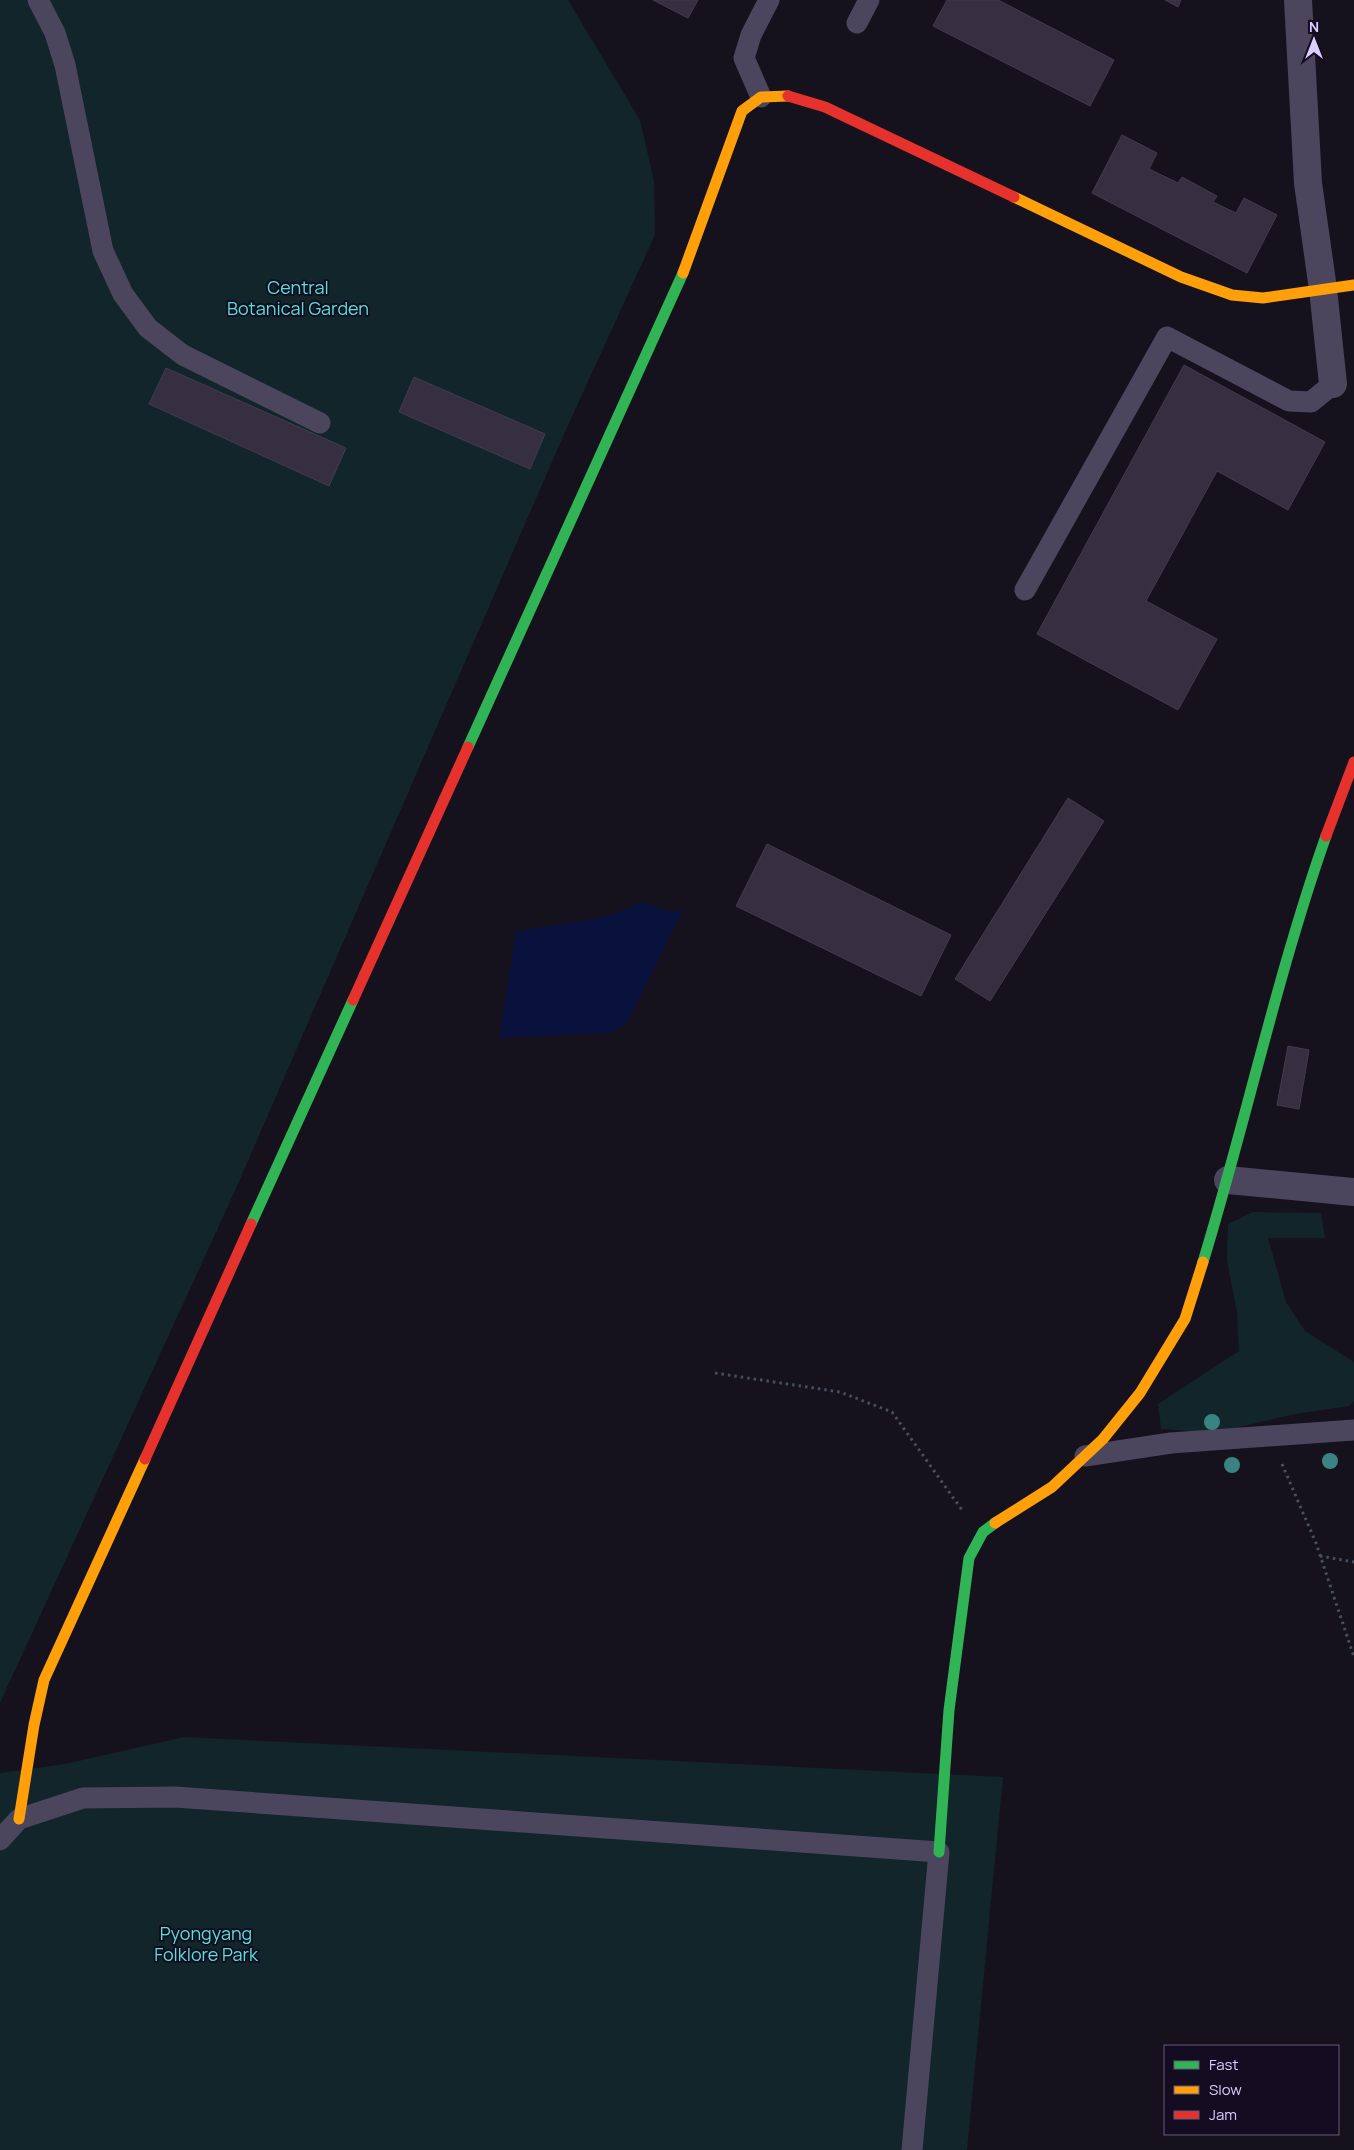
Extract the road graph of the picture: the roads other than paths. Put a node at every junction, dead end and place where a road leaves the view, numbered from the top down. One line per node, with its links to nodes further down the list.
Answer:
1 (38, 0): 10 (lane)
2 (769, 0): 6 (lane)
3 (869, 0): 5 (lane)
4 (1298, 0): 8 (street)
5 (857, 23)
6 (761, 96): 8 (street); 17 (street)
7 (1354, 285): 8 (street)
8 (1324, 289): 9 (street)
9 (1333, 384): 11 (lane)
10 (320, 424)
11 (1024, 590)
12 (1354, 762): 13 (street)
13 (1228, 1180): 14 (street); 16 (street)
14 (1354, 1192)
15 (1354, 1430): 16 (lane)
16 (1085, 1456): 19 (street)
17 (19, 1820): 18 (lane); 19 (lane)
18 (0, 1840)
19 (939, 1852): 20 (lane)
20 (912, 2150)

